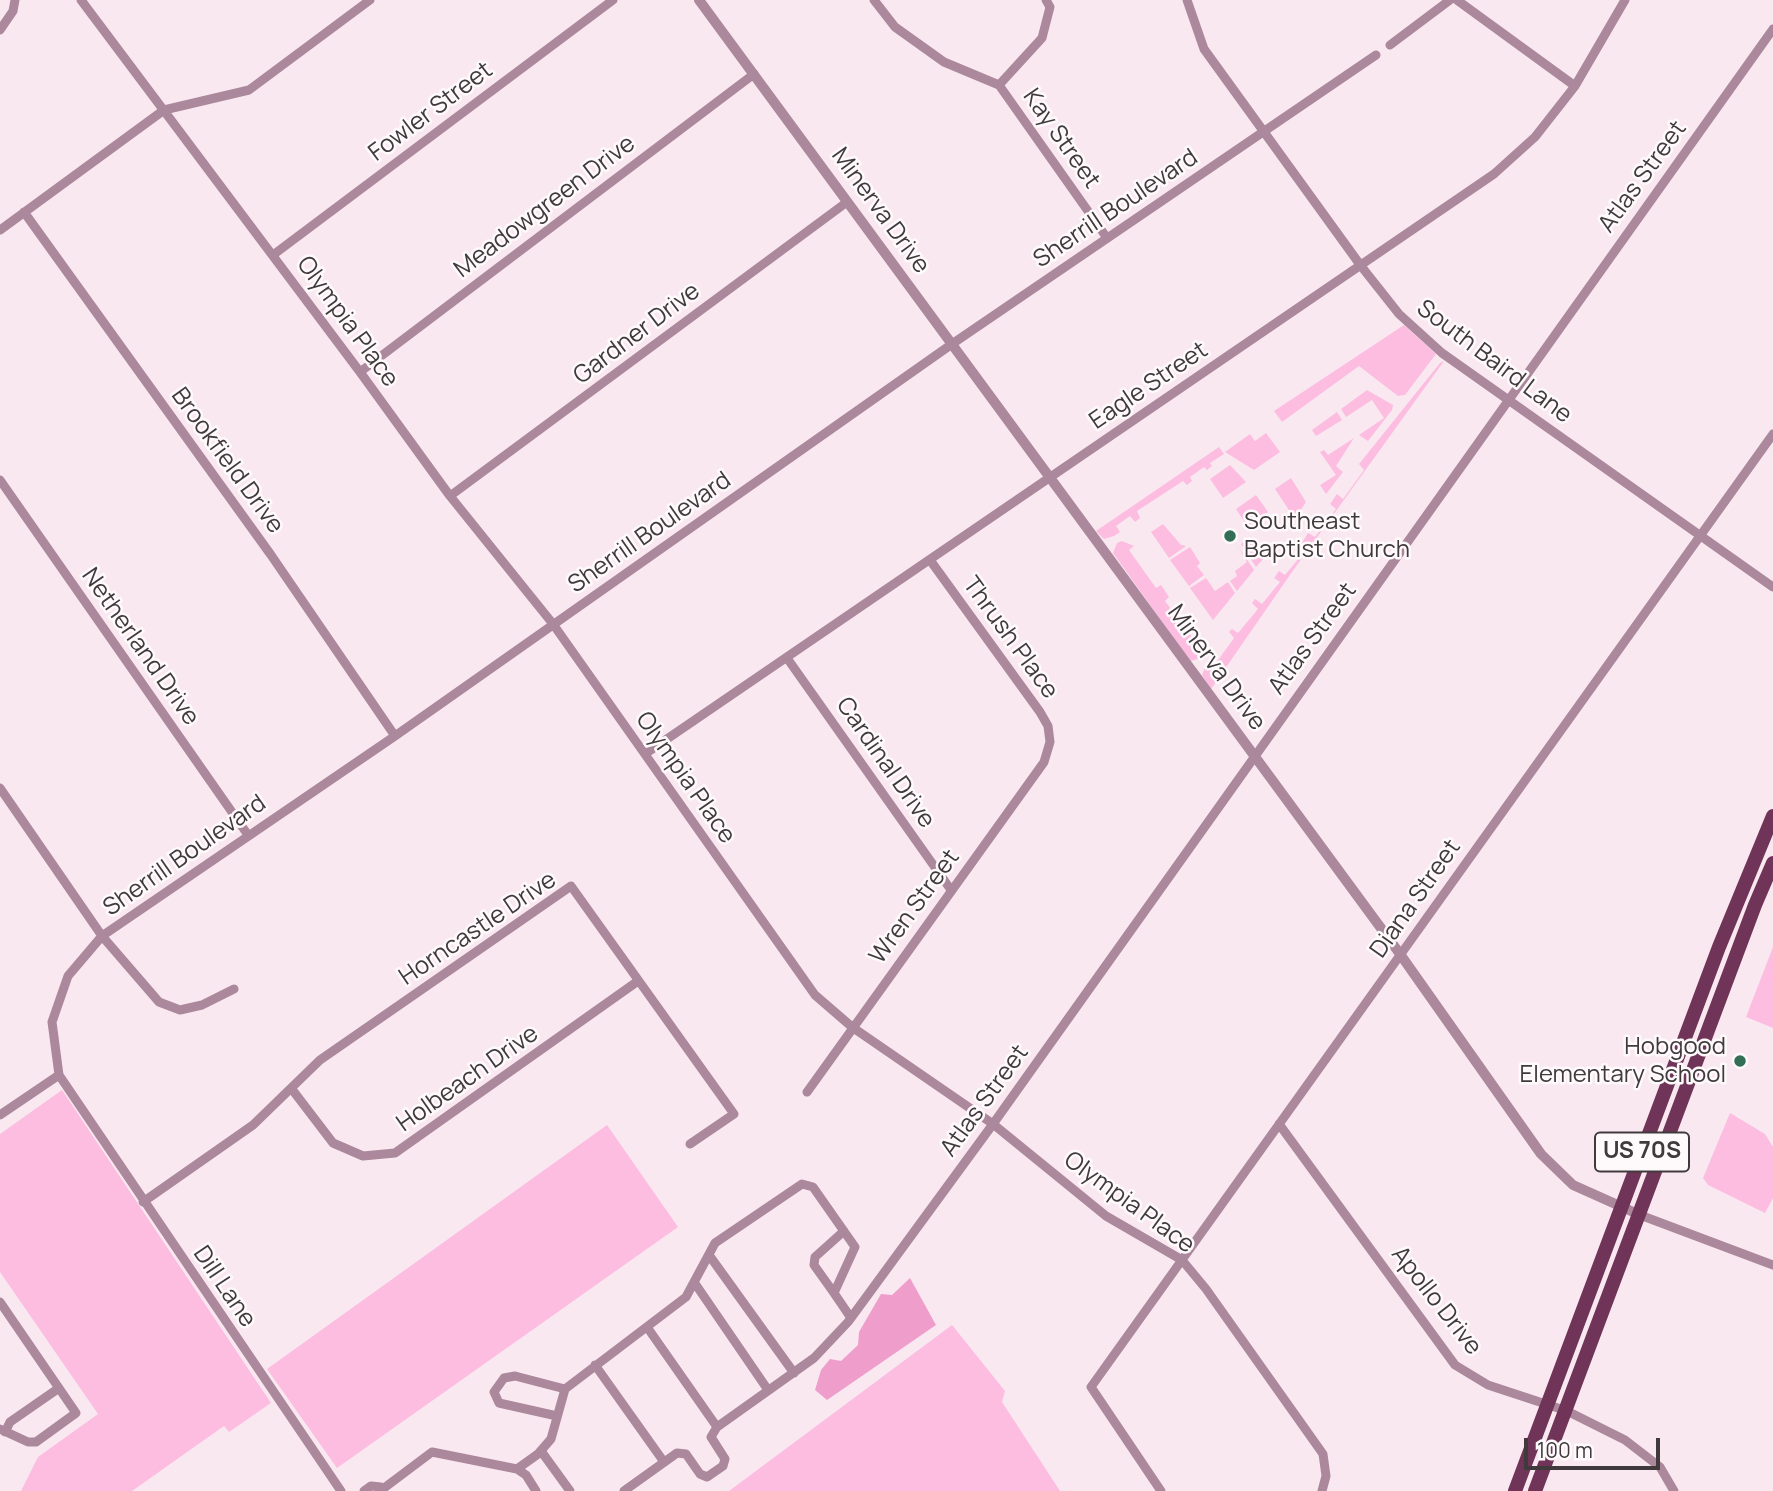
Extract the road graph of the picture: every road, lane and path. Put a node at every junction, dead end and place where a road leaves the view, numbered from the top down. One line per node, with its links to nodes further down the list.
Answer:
1 (15, 0): 13 (street)
2 (81, 0): 19 (street, Olympia Place)
3 (370, 0): 19 (street)
4 (613, 0): 25 (street, Fowler Street)
5 (699, 0): 16 (street, Minerva Drive)
6 (874, 0): 17 (street, Kay Street)
7 (1046, 0): 17 (street)
8 (1187, 0): 20 (street, South Baird Lane)
9 (1450, 0): 14 (street)
10 (1457, 0): 18 (street)
11 (1625, 0): 18 (street, Eagle Street)
12 (1773, 29): 29 (street, Atlas Street)
13 (0, 30)
14 (1390, 45)
15 (1376, 55): 20 (street, Sherrill Boulevard)
16 (754, 74): 21 (street, Minerva Drive); 28 (street, Meadowgreen Drive)
17 (999, 85): 24 (street, Kay Street)
18 (1574, 86): 26 (street, Eagle Street)
19 (164, 110): 22 (street); 25 (street, Olympia Place)
20 (1264, 132): 24 (street, Sherrill Boulevard); 26 (street, South Baird Lane)
21 (846, 202): 27 (street, Minerva Drive); 33 (street, Gardner Drive)
22 (24, 212): 23 (street); 39 (street, Brookfield Drive)
23 (0, 230)
24 (1107, 238): 27 (street, Sherrill Boulevard)
25 (273, 255): 28 (street, Olympia Place)
26 (1361, 266): 29 (street, South Baird Lane); 31 (street, Eagle Street)
27 (952, 344): 31 (street, Minerva Drive); 37 (street, Sherrill Boulevard)
28 (360, 372): 33 (street, Olympia Place)
29 (1508, 400): 34 (street, South Baird Lane); 42 (street, Atlas Street)
30 (1773, 434): 34 (street, Diana Street)
31 (1051, 476): 35 (street, Eagle Street); 42 (street, Minerva Drive)
32 (0, 480): 45 (street, Netherland Drive)
33 (450, 496): 37 (street, Olympia Place)
34 (1699, 535): 36 (street, South Baird Lane); 49 (street, Diana Street)
35 (930, 560): 38 (street, Eagle Street); 40 (street, Thrush Place)
36 (1773, 587)
37 (553, 624): 39 (street, Sherrill Boulevard); 41 (street, Olympia Place)
38 (787, 658): 41 (street, Eagle Street); 47 (street, Cardinal Drive)
39 (395, 736): 45 (street, Sherrill Boulevard)
40 (1050, 742): 47 (street, Wren Street)
41 (645, 754): 52 (street, Olympia Place)
42 (1254, 755): 49 (street, Minerva Drive); 58 (street, Atlas Street)
43 (0, 788): 48 (street)
44 (1773, 816): 62 (main road, US 70S)
45 (248, 835): 48 (street, Sherrill Boulevard)
46 (1773, 863): 63 (main road, US 70S)
47 (951, 890): 52 (street, Wren Street)
48 (102, 936): 51 (street); 53 (street, Sherrill Boulevard)
49 (1400, 954): 59 (street, Diana Street); 62 (street, Minerva Drive)
50 (638, 981): 54 (street, Holbeach Drive); 54 (street, Horncastle Drive); 60 (street, Horncastle Drive)
51 (234, 989)
52 (852, 1027): 55 (street, Wren Street); 58 (street, Olympia Place)
53 (59, 1074): 56 (street, Sherrill Boulevard); 57 (street)
54 (291, 1088): 61 (street, Horncastle Drive)
55 (807, 1091)
56 (77, 1104): 61 (street, Dill Lane)
57 (0, 1115)
58 (993, 1124): 66 (street, Olympia Place); 71 (street, Atlas Street)
59 (1279, 1124): 66 (street, Diana Street); 78 (street, Apollo Drive)
60 (690, 1144)
61 (143, 1202): 87 (street, Dill Lane)
62 (1621, 1207): 63 (street, Minerva Drive); 78 (main road, US 70S)
63 (1640, 1215): 67 (street, Minerva Drive); 79 (main road, US 70S)
64 (844, 1231): 65 (street); 69 (street); 69 (street)
65 (709, 1255): 68 (street); 74 (street)
66 (1182, 1260): 92 (street, Diana Street); 93 (street, Olympia Place)
67 (1773, 1265)
68 (694, 1282): 72 (street); 77 (street)
69 (834, 1293): 71 (street)
70 (0, 1302): 75 (street)
71 (851, 1318): 74 (street, Atlas Street)
72 (647, 1327): 73 (street); 81 (street)
73 (596, 1365): 76 (street); 84 (street)
74 (794, 1373): 77 (street, Atlas Street)
75 (59, 1388): 82 (street); 82 (street)
76 (565, 1389): 80 (street); 80 (street)
77 (768, 1390): 81 (street, Atlas Street)
78 (1548, 1405): 79 (street, Apollo Drive); 94 (main road, US 70S)
79 (1567, 1411): 95 (main road, US 70S); 96 (street, Apollo Drive)
80 (557, 1416): 83 (street)
81 (717, 1427): 84 (street)
82 (3, 1430)
83 (541, 1451): 85 (street); 90 (street)
84 (664, 1462): 91 (street)
85 (517, 1469): 86 (street); 89 (street)
86 (382, 1490): 88 (street)
87 (341, 1491)
88 (364, 1491)
89 (536, 1491)
90 (570, 1491)
91 (624, 1491)
92 (1161, 1491)
93 (1322, 1491)
94 (1515, 1491)
95 (1535, 1491)
96 (1674, 1491)

